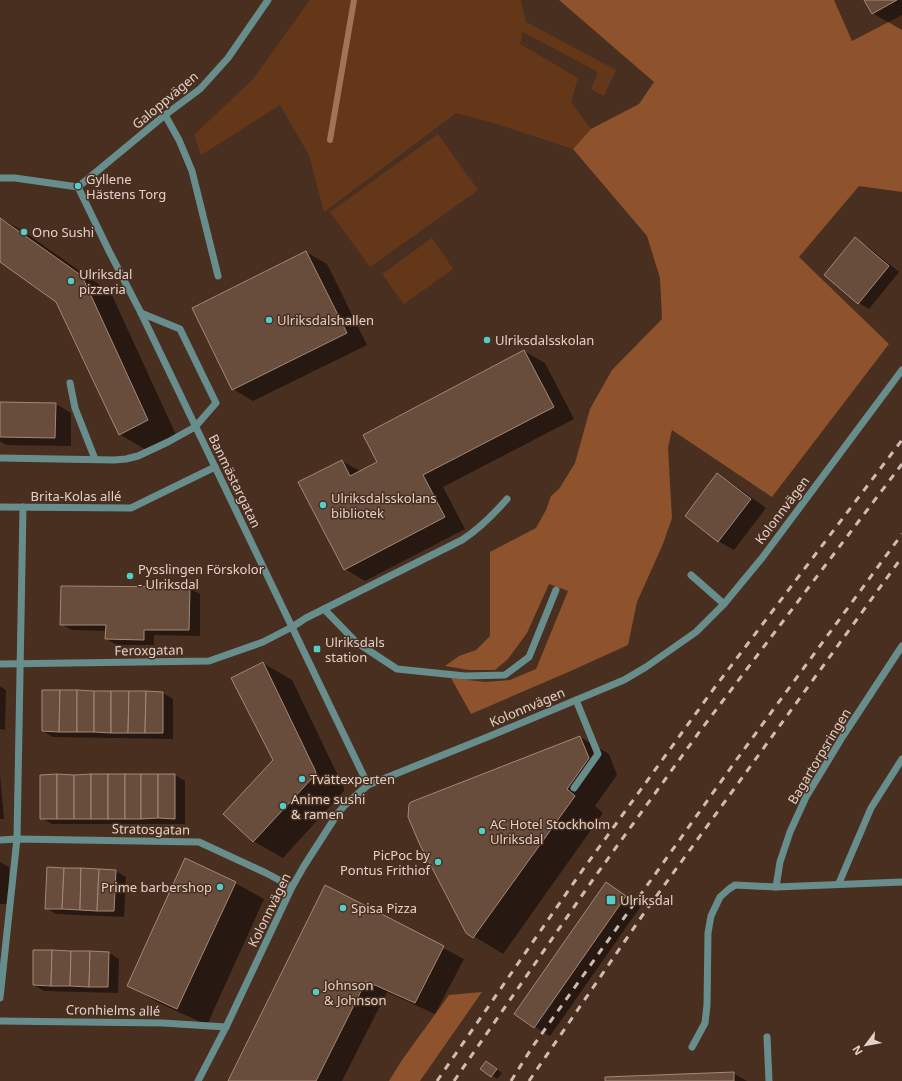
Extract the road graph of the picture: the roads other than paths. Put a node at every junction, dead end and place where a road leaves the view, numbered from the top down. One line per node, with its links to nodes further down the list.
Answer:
1 (268, 0): 2 (street, Galoppvägen)
2 (165, 115): 4 (street, Galoppvägen); 5 (street)
3 (0, 178): 4 (street)
4 (78, 187): 6 (street, Banmästargatan)
5 (218, 276)
6 (141, 313): 9 (street, Banmästargatan); 9 (street)
7 (902, 370): 18 (street, Kolonnvägen)
8 (70, 383): 11 (street)
9 (196, 427): 11 (street); 12 (street, Banmästargatan)
10 (0, 458): 11 (street)
11 (95, 459)
12 (215, 467): 15 (street, Brita-Kolas allé); 20 (street, Banmästargatan)
13 (507, 499): 19 (street, Feroxgatan)
14 (0, 507): 15 (street, Brita-Kolas allé)
15 (23, 508): 23 (street)
16 (691, 575): 18 (street)
17 (556, 590): 19 (street)
18 (724, 604): 24 (street, Kolonnvägen)
19 (324, 609): 20 (street, Feroxgatan)
20 (292, 627): 23 (street, Feroxgatan); 26 (street, Banmästargatan)
21 (902, 646): 33 (street, Bagartorpsringen)
22 (0, 664): 23 (street, Feroxgatan)
23 (20, 664): 28 (street)
24 (576, 700): 26 (street, Kolonnvägen); 27 (street)
25 (902, 759): 31 (street)
26 (368, 785): 32 (street, Kolonnvägen)
27 (574, 788)
28 (17, 839): 29 (street, Stratosgatan); 32 (street, Stratosgatan); 34 (street)
29 (0, 840)
30 (902, 882): 31 (street)
31 (839, 883): 33 (street)
32 (292, 887): 36 (street, Kolonnvägen)
33 (776, 887): 38 (street)
34 (0, 998)
35 (0, 1021): 36 (street, Cronhielms allé)
36 (226, 1027): 39 (street, Kolonnvägen)
37 (767, 1037): 40 (street)
38 (692, 1047)
39 (198, 1081)
40 (769, 1081)

